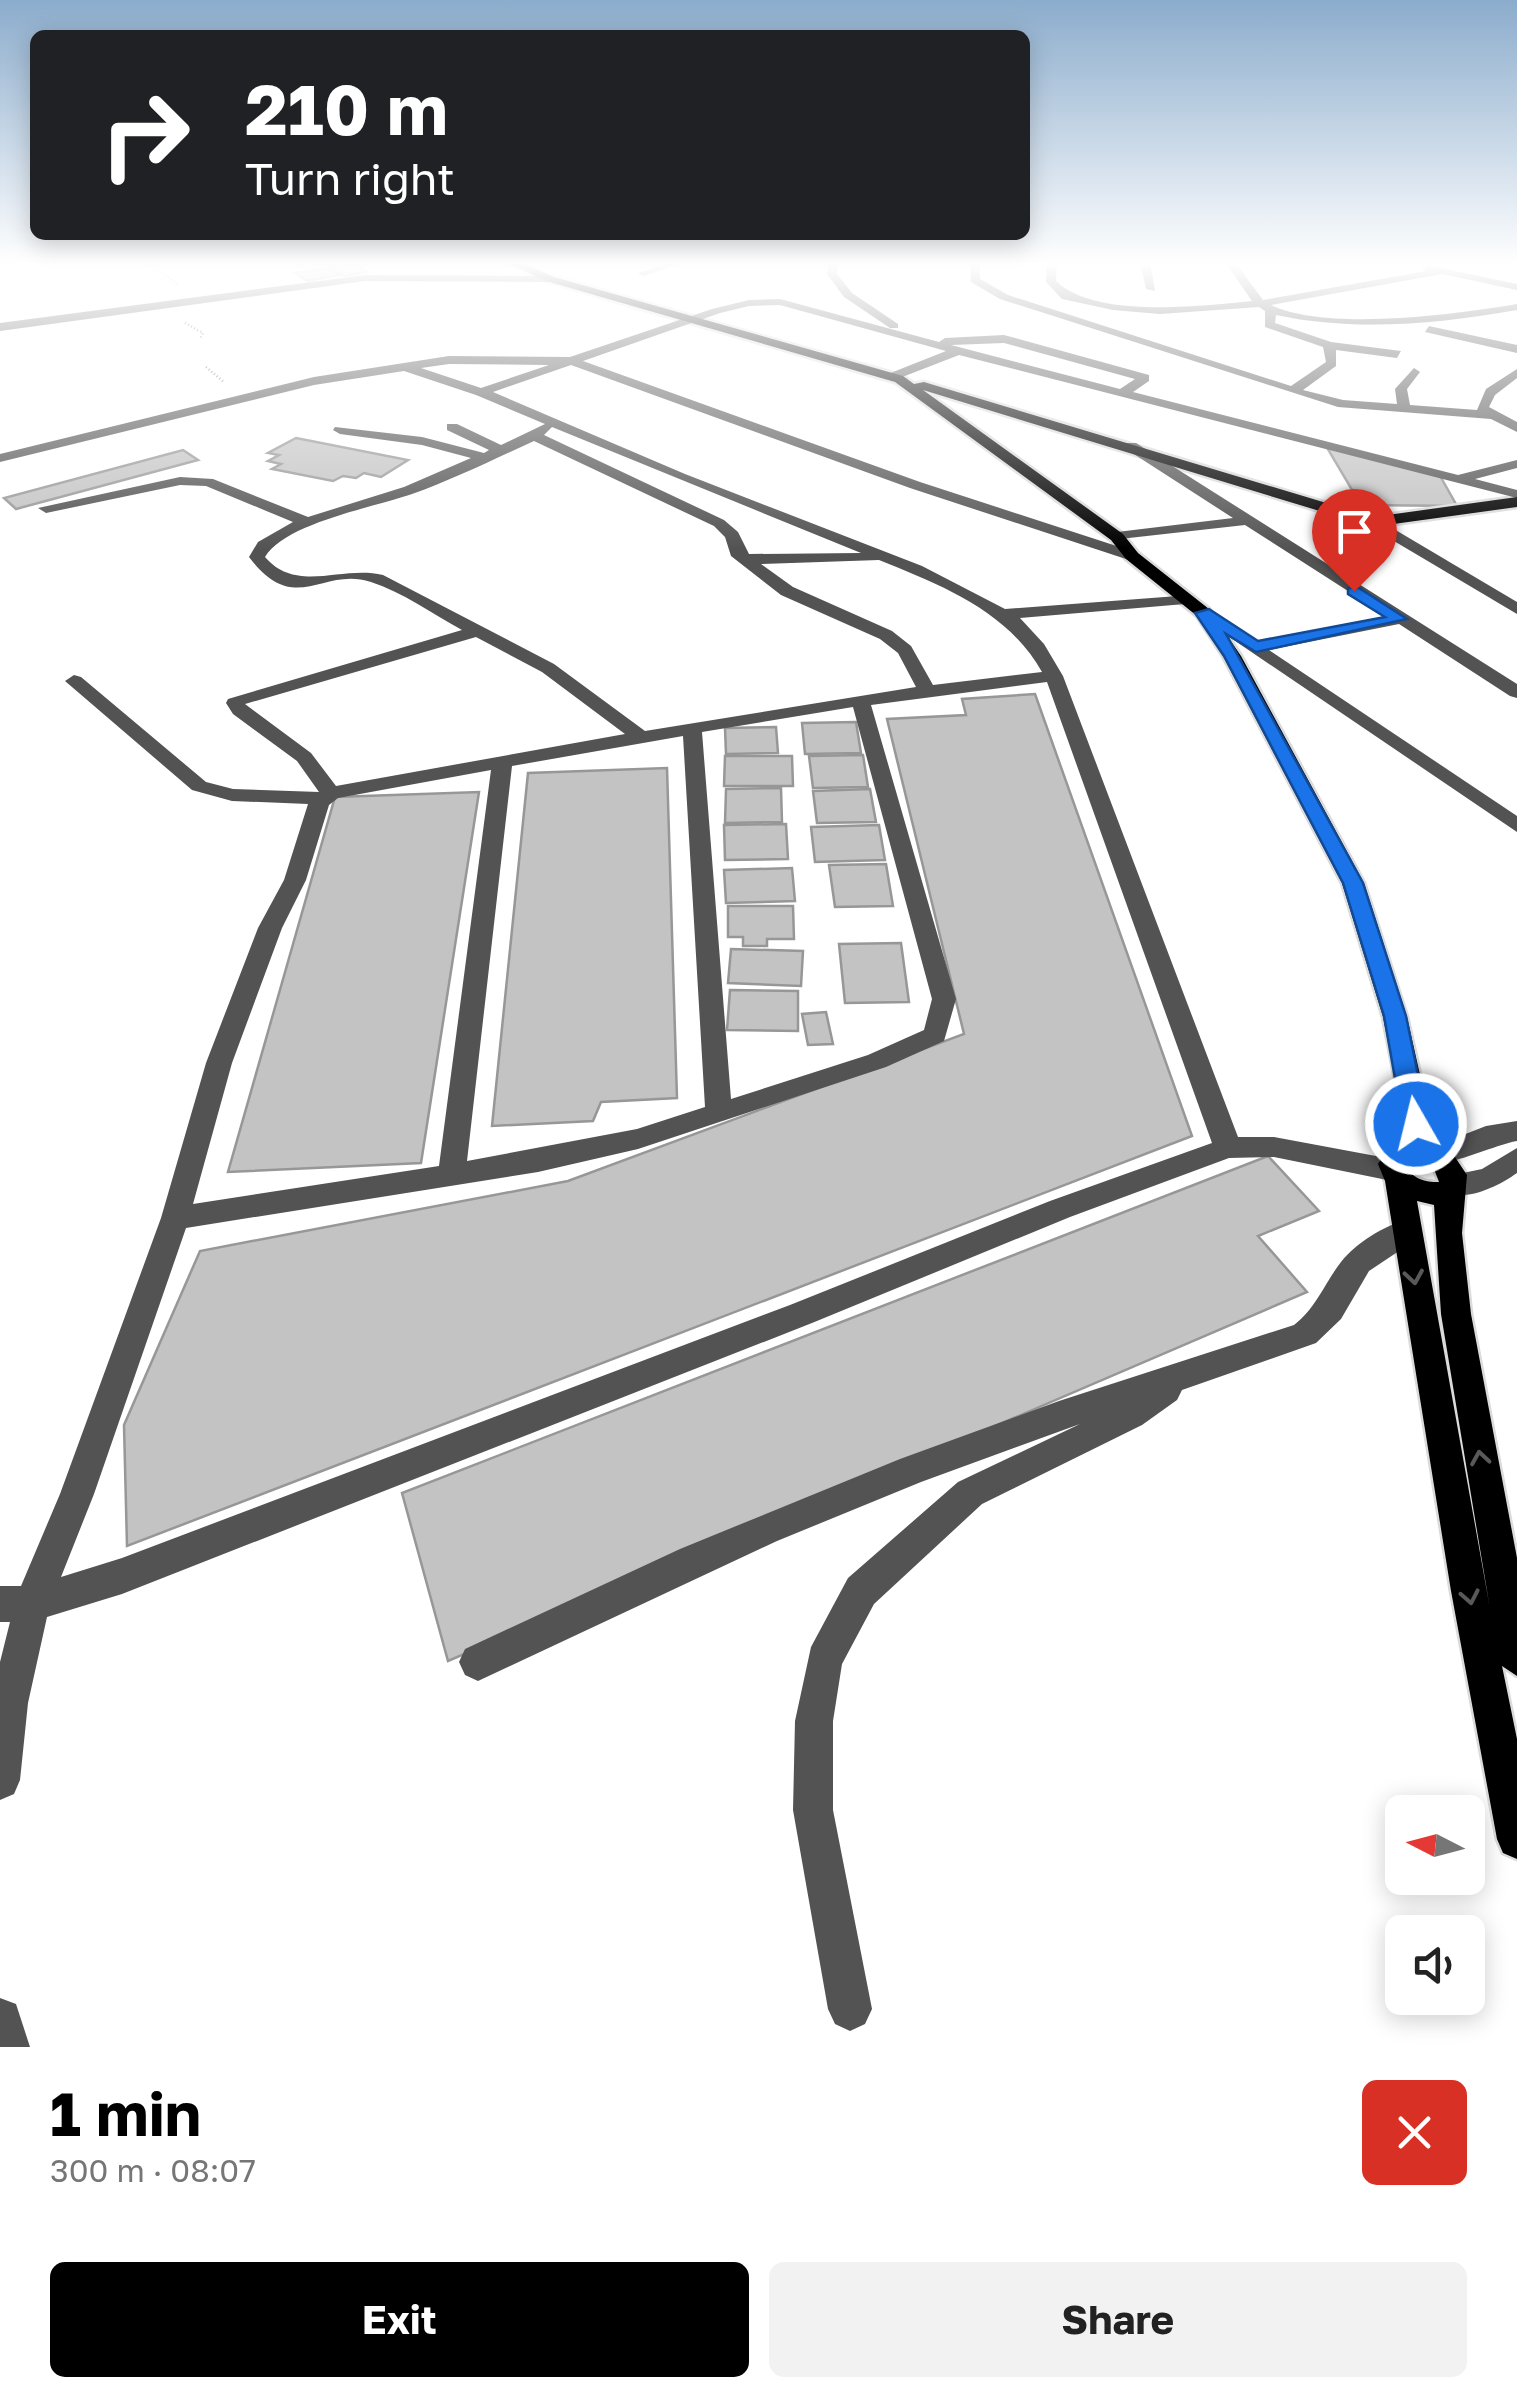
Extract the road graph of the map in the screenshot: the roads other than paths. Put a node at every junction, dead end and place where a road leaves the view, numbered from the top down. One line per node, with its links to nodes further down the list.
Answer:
1 (581, 358): 8 (street)
2 (823, 358): 12 (main road)
3 (943, 358): 12 (street)
4 (983, 358): 15 (street)
5 (1071, 358): 15 (street)
6 (1195, 358): 13 (street)
7 (1331, 358): 13 (street)
8 (571, 361): 9 (street); 14 (street); 36 (street)
9 (405, 367): 14 (street); 26 (street)
10 (1414, 372): 16 (street)
11 (1517, 373): 17 (street)
12 (896, 378): 23 (main road); 35 (main road)
13 (1294, 391): 16 (street)
14 (481, 392): 18 (street)
15 (1121, 394): 28 (street)
16 (1404, 410): 17 (street)
17 (1492, 415): 20 (street)
18 (555, 422): 22 (street); 37 (street)
19 (452, 427): 24 (street)
20 (1517, 428)
21 (340, 430): 25 (street)
22 (534, 436): 24 (street); 38 (street)
23 (1130, 446): 32 (street); 34 (main road)
24 (501, 450): 25 (street)
25 (484, 457): 33 (street)
26 (0, 458)
27 (1517, 464): 28 (street)
28 (1458, 478): 29 (street)
29 (1517, 494)
30 (1517, 502): 34 (main road)
31 (46, 508): 33 (street)
32 (1244, 520): 35 (street); 43 (street)
33 (310, 522): 44 (street)
34 (1372, 522): 40 (street)
35 (1118, 537): 36 (main road)
36 (1132, 556): 39 (main road)
37 (887, 558): 38 (street); 42 (street)
38 (744, 559): 48 (street)
39 (1185, 599): 41 (main road); 42 (street)
40 (1517, 608)
41 (1203, 613): 45 (street); 59 (main road)
42 (1004, 614): 46 (street)
43 (1400, 619): 45 (street); 49 (street)
44 (477, 631): 52 (street); 54 (street)
45 (1256, 647): 55 (street)
46 (1054, 676): 48 (street); 58 (street)
47 (74, 681): 54 (street)
48 (926, 689): 50 (street)
49 (1517, 692)
50 (860, 700): 51 (street); 56 (street)
51 (692, 727): 52 (street); 56 (street)
52 (641, 737): 53 (street)
53 (502, 764): 54 (street); 61 (street)
54 (328, 796): 64 (street)
55 (1517, 826)
56 (720, 1110): 61 (street)
57 (1517, 1130): 59 (street)
58 (1228, 1148): 62 (street); 67 (street)
59 (1430, 1154): 62 (main road); 63 (main road)
60 (1517, 1159): 63 (street)
61 (452, 1175): 64 (street)
62 (1396, 1175): 63 (main road); 65 (main road)
63 (1451, 1188): 68 (main road, one-way to 63)
64 (175, 1218): 67 (street)
65 (1407, 1231): 66 (street); 71 (main road, one-way to 71)
66 (1185, 1376): 69 (street); 72 (street)
67 (16, 1604): 70 (street)
68 (1517, 1657)
69 (478, 1662)
70 (0, 1780)
71 (1517, 1839)
72 (850, 2009)
73 (0, 2020): 74 (street)
74 (8, 2047)

